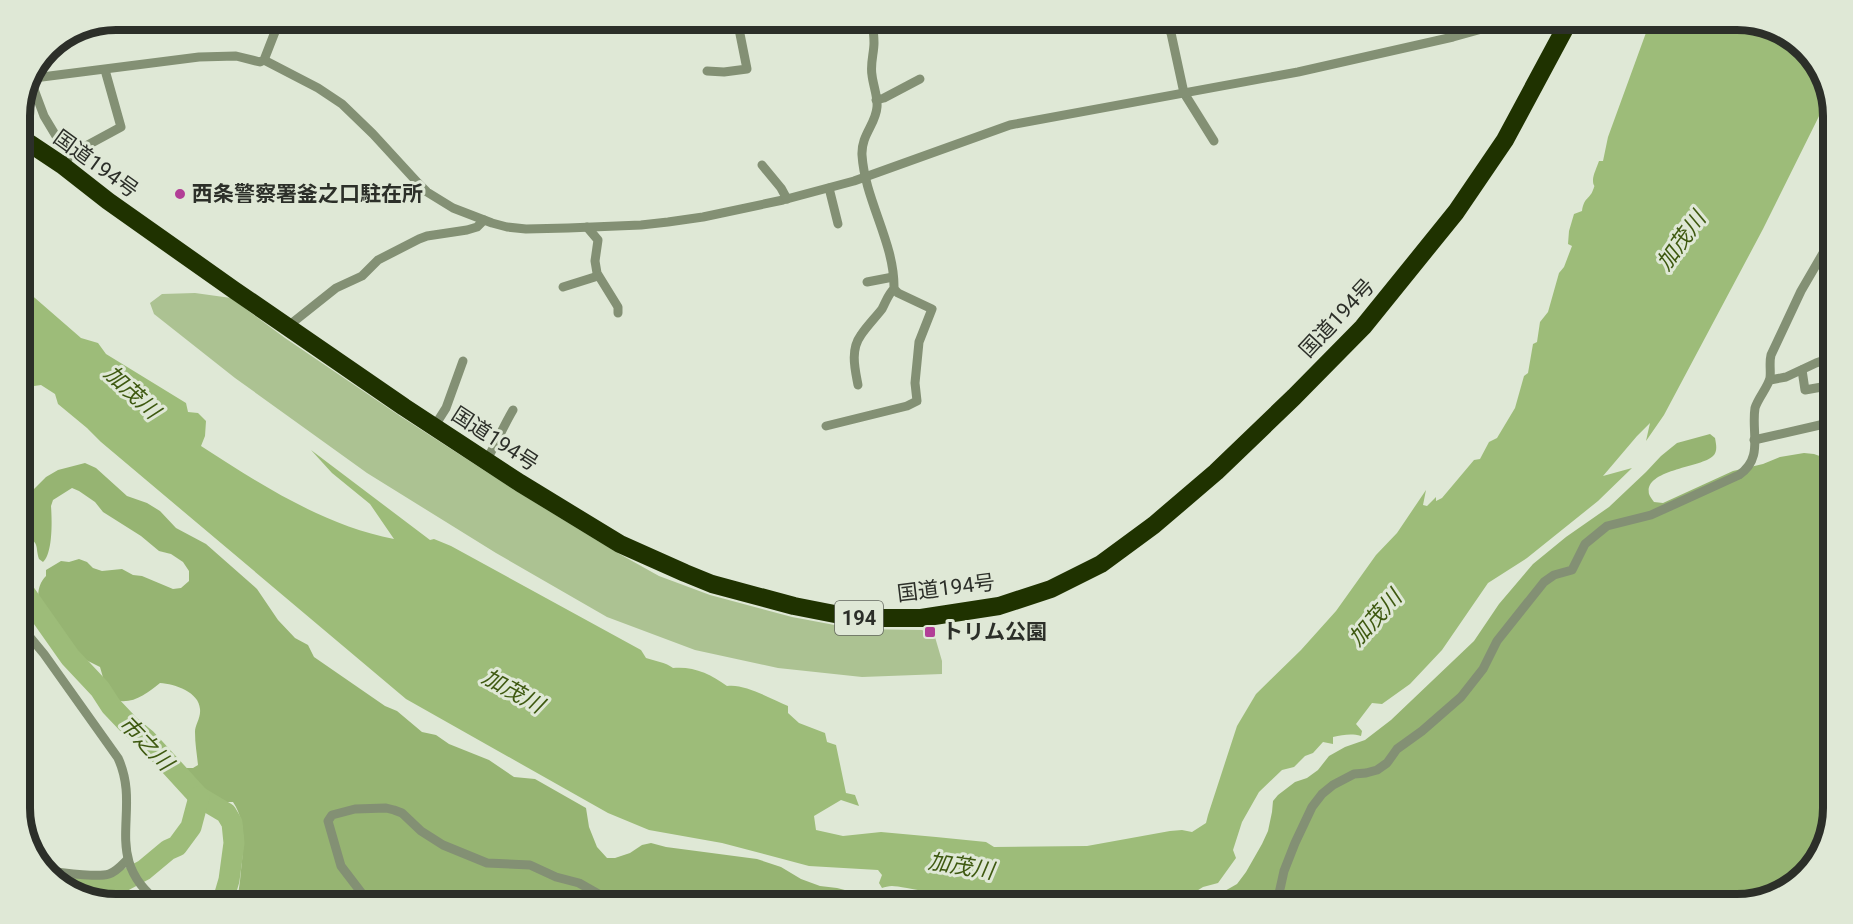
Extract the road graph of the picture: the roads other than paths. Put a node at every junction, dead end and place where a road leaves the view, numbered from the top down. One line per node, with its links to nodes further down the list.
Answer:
1 (276, 30): 7 (street)
2 (740, 30): 9 (street)
3 (873, 30): 14 (street)
4 (1169, 30): 13 (street)
5 (1480, 30): 13 (street)
6 (1565, 30): 45 (highway, 国道194号 / 194)
7 (264, 60): 8 (street); 23 (street)
8 (105, 70): 10 (street); 18 (street)
9 (706, 71)
10 (39, 77)
11 (920, 79): 14 (street)
12 (34, 90): 15 (street)
13 (1184, 93): 16 (street); 20 (street)
14 (876, 100): 20 (street)
15 (59, 141)
16 (1214, 141)
17 (30, 144): 18 (highway, 国道194号 / 194)
18 (62, 165): 33 (highway, 国道194号 / 194)
19 (762, 165): 22 (street)
20 (866, 177): 21 (street); 28 (street)
21 (830, 188): 22 (street); 24 (street)
22 (788, 199): 25 (street)
23 (484, 220): 25 (street); 33 (street)
24 (838, 224)
25 (587, 227): 27 (street)
26 (1823, 253): 37 (street)
27 (598, 276): 30 (street); 32 (street)
28 (893, 277): 29 (street); 31 (street)
29 (867, 282)
30 (563, 287)
31 (894, 289): 38 (street); 42 (street)
32 (618, 313)
33 (287, 327): 43 (highway, 国道194号 / 194)
34 (463, 361): 43 (street)
35 (1823, 361): 36 (street)
36 (1802, 370): 37 (street); 39 (street)
37 (1770, 380): 44 (street)
38 (858, 386)
39 (1823, 387)
40 (513, 410): 45 (street)
41 (1823, 424): 44 (street)
42 (826, 426)
43 (434, 427): 45 (highway, 国道194号 / 194)
44 (1754, 440): 52 (street)
45 (486, 461)
46 (30, 637): 47 (street)
47 (129, 864): 48 (street); 49 (street)
48 (58, 872)
49 (148, 894)
50 (362, 894): 51 (street)
51 (598, 894)
52 (1279, 894)

